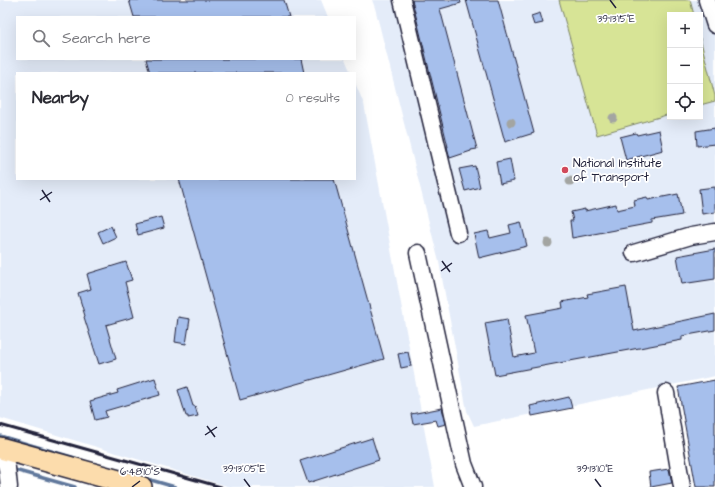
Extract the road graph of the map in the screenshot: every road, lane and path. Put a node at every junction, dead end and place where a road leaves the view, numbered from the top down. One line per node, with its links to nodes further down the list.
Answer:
1 (402, 0): 5 (street)
2 (707, 0): 3 (street)
3 (715, 25)
4 (715, 232): 7 (street)
5 (458, 233)
6 (418, 253): 12 (street)
7 (634, 253)
8 (666, 393): 13 (street)
9 (1, 448): 10 (street); 11 (main road)
10 (9, 487)
11 (141, 487)
12 (473, 487)
13 (682, 487)

